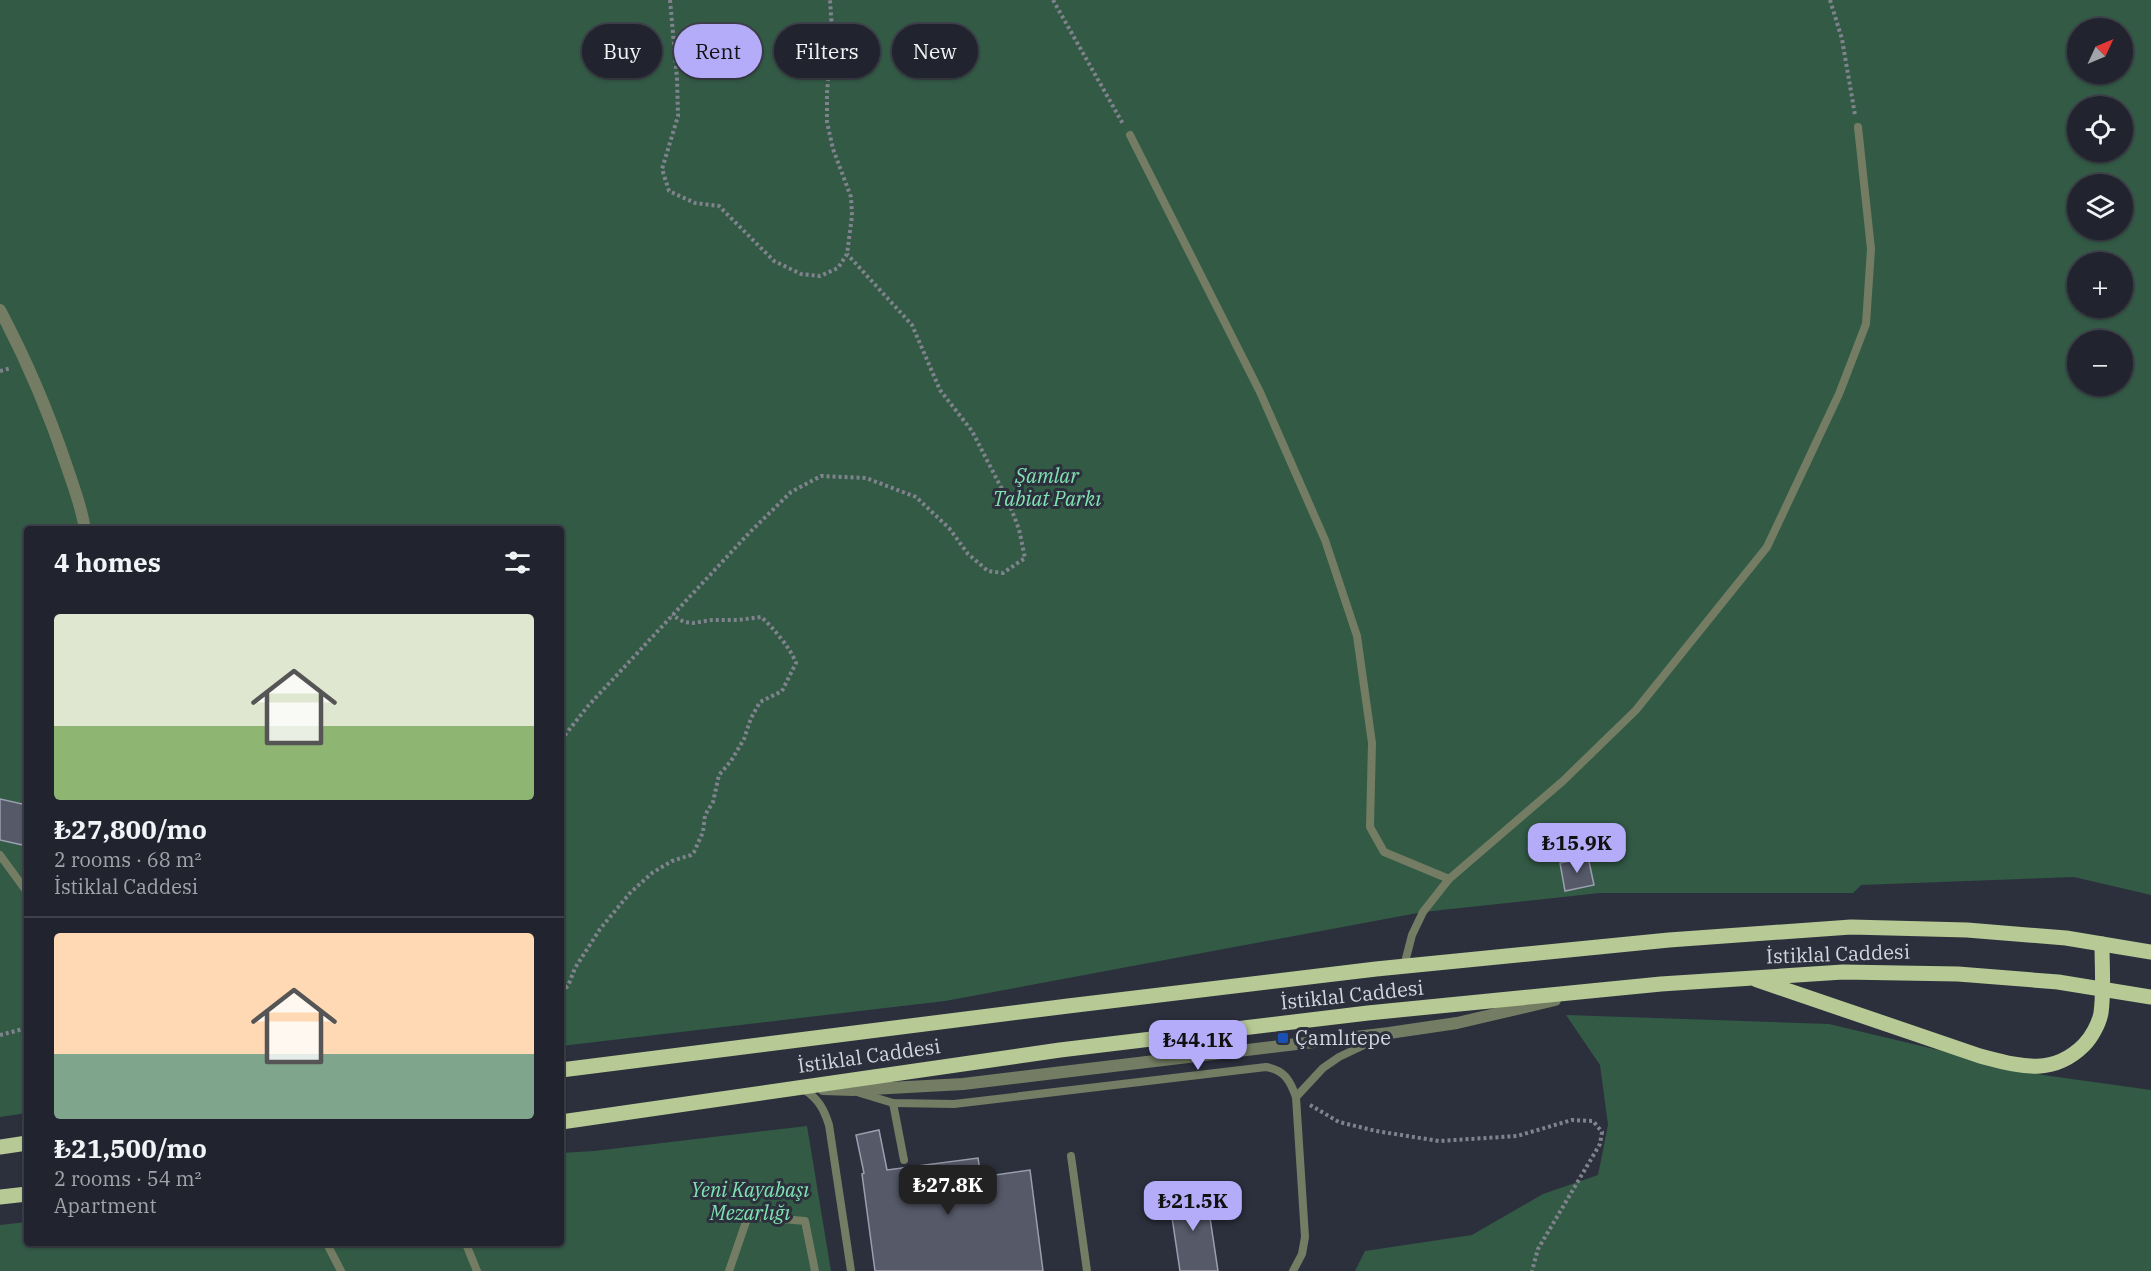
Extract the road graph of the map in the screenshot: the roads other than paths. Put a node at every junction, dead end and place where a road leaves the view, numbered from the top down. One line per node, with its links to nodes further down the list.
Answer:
1 (1858, 127): 6 (lane)
2 (1130, 135): 6 (lane)
3 (0, 310): 4 (street)
4 (84, 526)
5 (0, 855): 7 (lane)
6 (1449, 879): 10 (lane)
7 (24, 888)
8 (2102, 944): 9 (main road, İstiklal Caddesi); 10 (main road, İstiklal Caddesi); 12 (main road)
9 (2151, 952)
10 (1404, 966): 16 (main road, İstiklal Caddesi)
11 (1751, 978): 12 (main road, İstiklal Caddesi); 12 (main road); 13 (main road, İstiklal Caddesi)
12 (2102, 990): 14 (main road, İstiklal Caddesi)
13 (1589, 992): 15 (street); 17 (main road, İstiklal Caddesi)
14 (2151, 998)
15 (1389, 1033): 18 (street); 19 (lane)
16 (564, 1070)
17 (801, 1087): 18 (street); 21 (main road, İstiklal Caddesi); 34 (lane)
18 (853, 1090): 20 (lane)
19 (1296, 1097): 20 (lane); 36 (lane)
20 (893, 1103): 25 (lane)
21 (564, 1122)
22 (24, 1143): 23 (main road)
23 (0, 1147)
24 (1071, 1155): 35 (lane)
25 (904, 1160)
26 (24, 1194): 27 (main road)
27 (0, 1197)
28 (328, 1246): 30 (lane)
29 (467, 1246): 31 (lane)
30 (340, 1271)
31 (477, 1271)
32 (729, 1271): 33 (lane)
33 (815, 1271)
34 (851, 1271)
35 (1087, 1271)
36 (1293, 1271)

